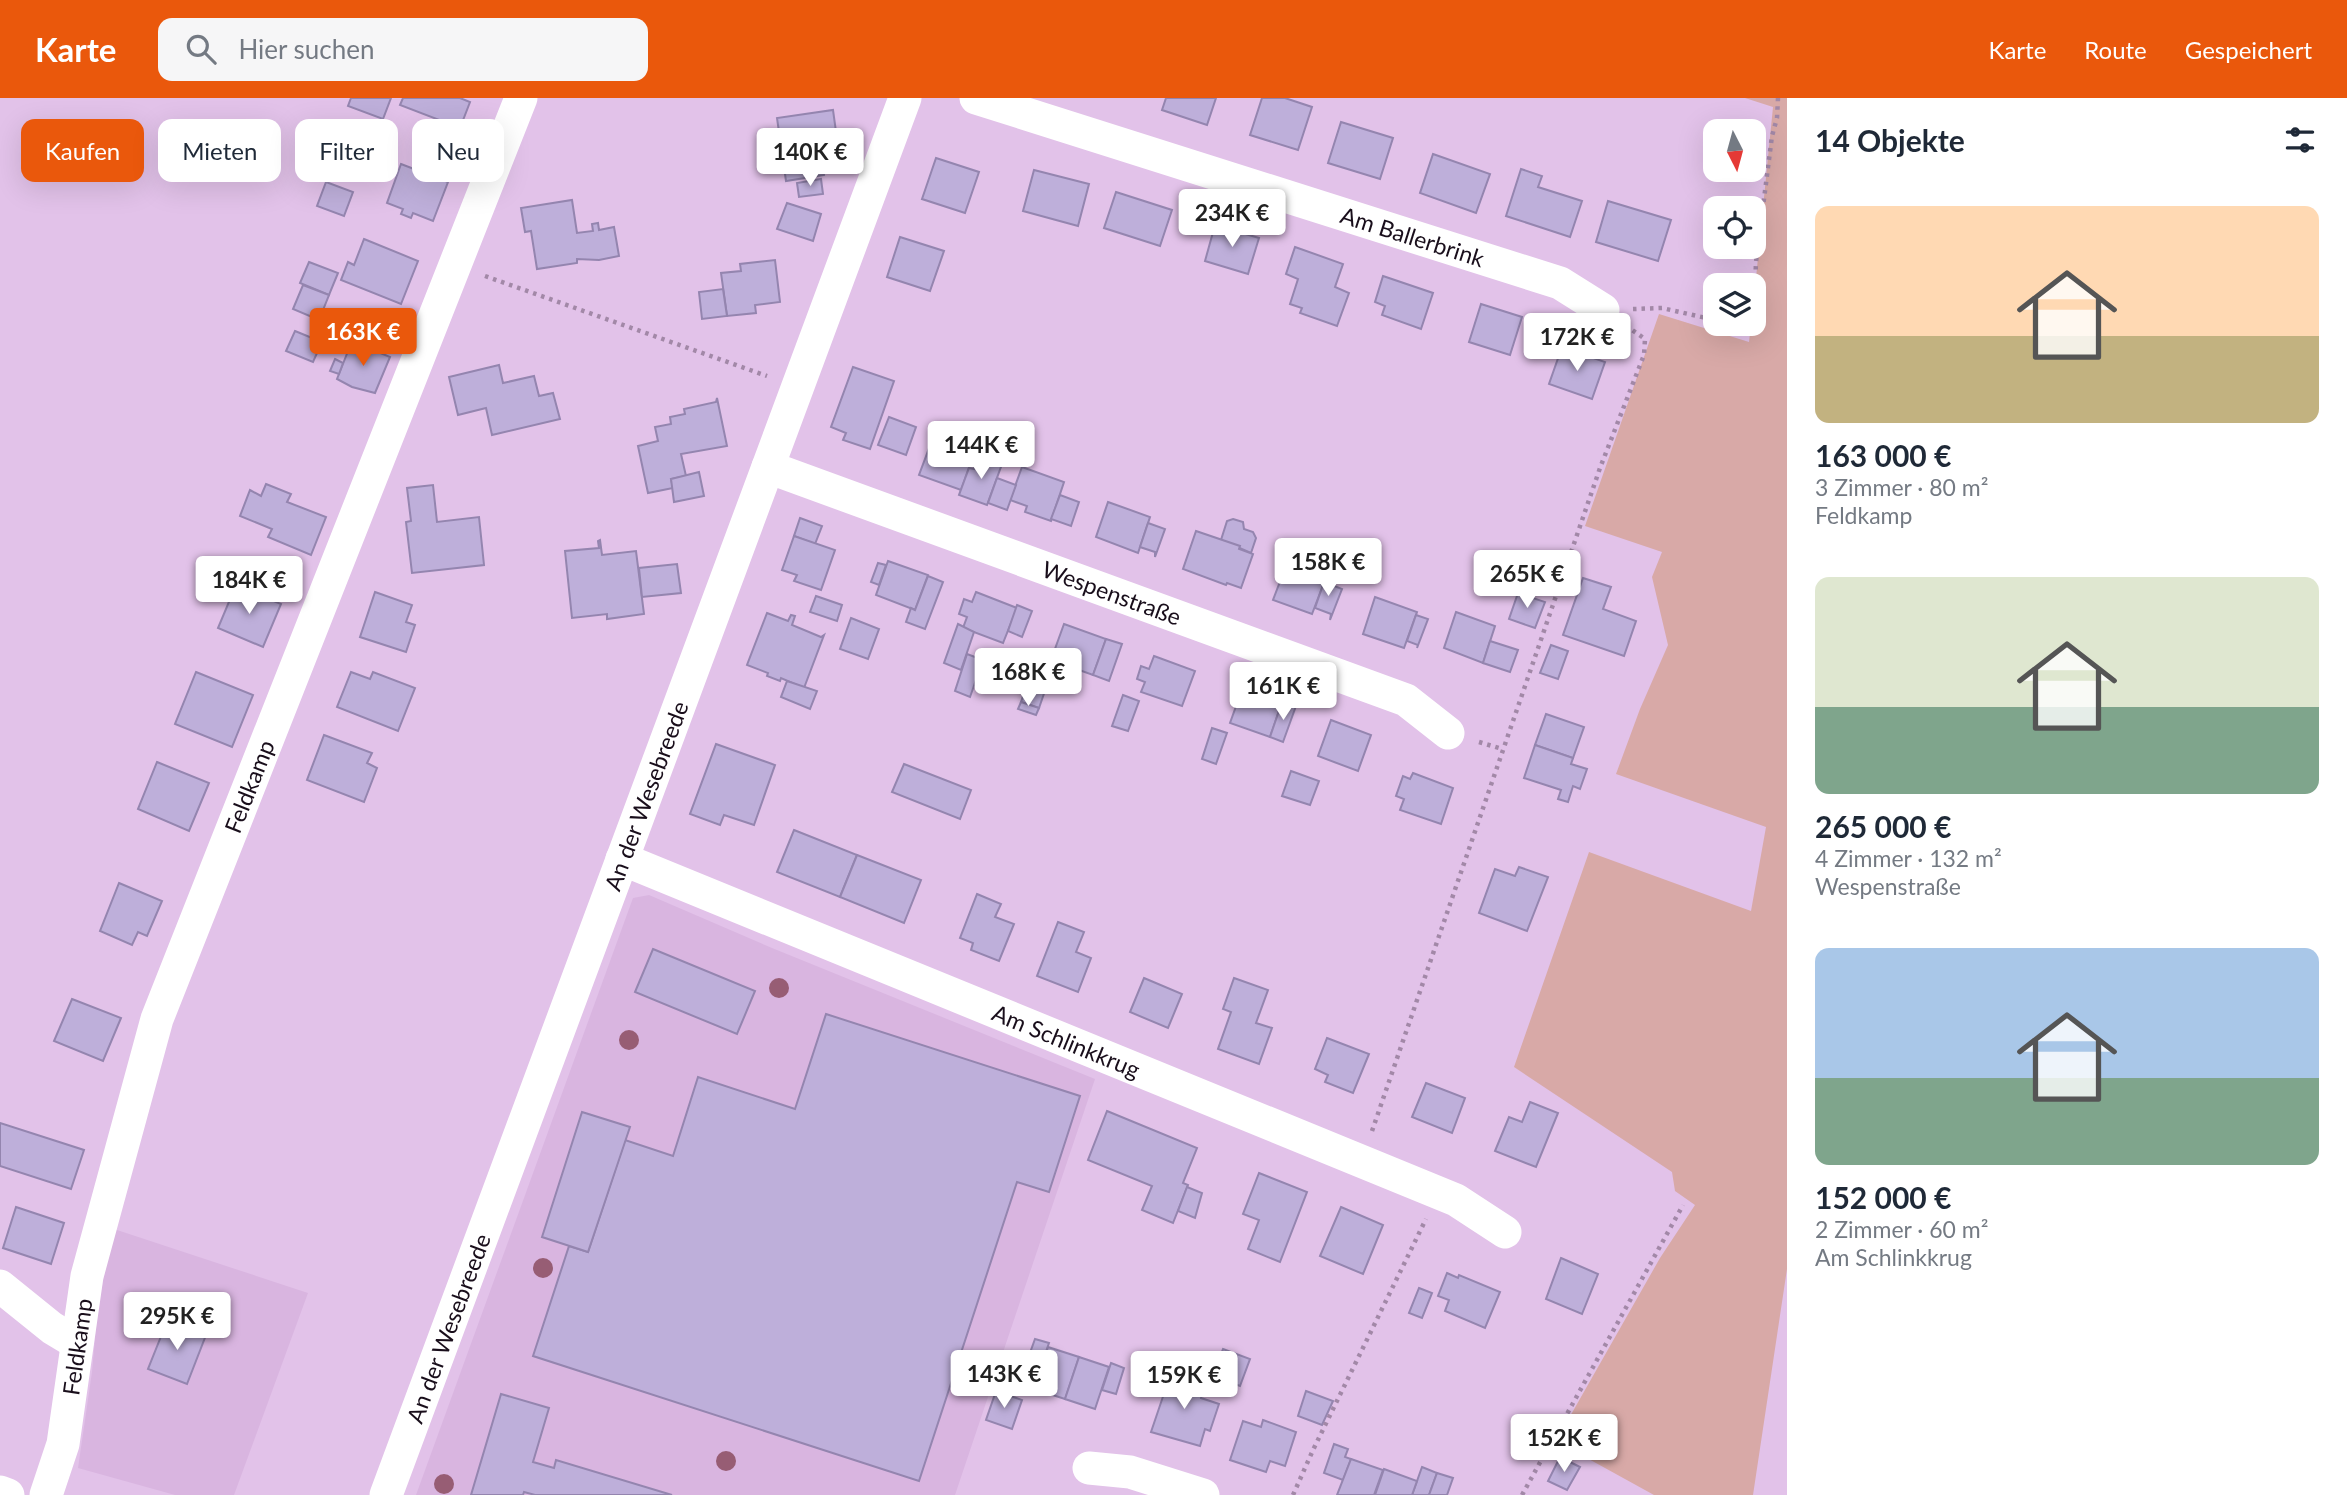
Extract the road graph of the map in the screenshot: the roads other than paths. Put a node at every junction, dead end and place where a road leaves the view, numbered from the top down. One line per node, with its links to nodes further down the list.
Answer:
1 (521, 98): 10 (street, Feldkamp)
2 (905, 98): 5 (street, An der Wesebreede)
3 (976, 98): 4 (street, Am Ballerbrink)
4 (1603, 310)
5 (768, 467): 6 (street, Wespenstraße); 7 (street, An der Wesebreede)
6 (1448, 733)
7 (622, 859): 8 (street, Am Schlinkkrug); 15 (street, An der Wesebreede)
8 (1505, 1232)
9 (0, 1286): 10 (street)
10 (77, 1343): 14 (street, Feldkamp)
11 (1089, 1468): 16 (street)
12 (0, 1492): 13 (street)
13 (8, 1495)
14 (46, 1495)
15 (386, 1495)
16 (1203, 1495)

